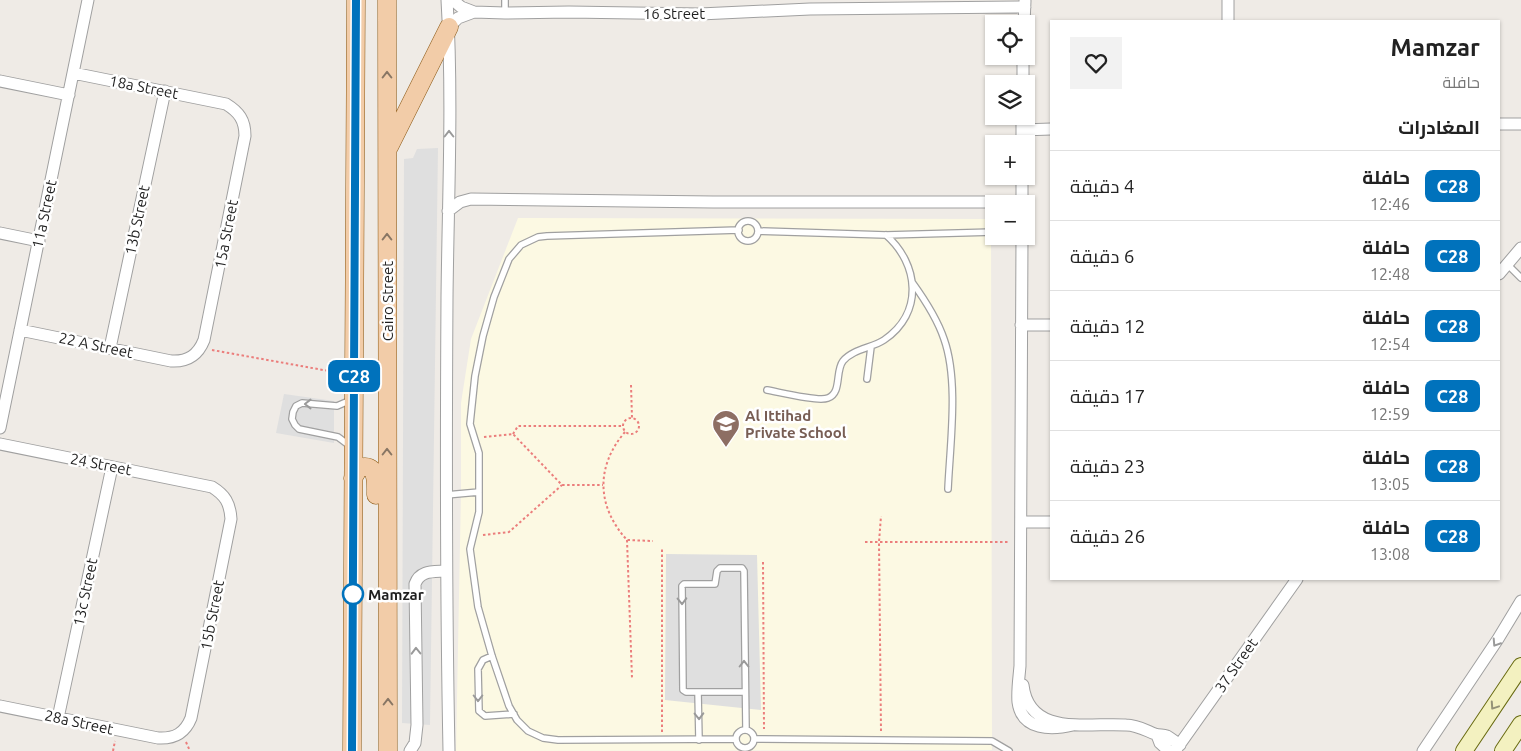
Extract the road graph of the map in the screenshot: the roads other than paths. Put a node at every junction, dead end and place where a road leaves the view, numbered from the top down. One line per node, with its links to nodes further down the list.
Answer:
1 (88, 0): 16 (street, 11a Street)
2 (356, 0): 52 (main road)
3 (387, 0): 27 (main road, Cairo Street, one-way to 3)
4 (447, 0): 15 (street)
5 (453, 0): 11 (street, 16 Street)
6 (506, 0): 13 (lane)
7 (569, 0): 12 (street)
8 (1228, 0): 14 (street)
9 (1025, 4): 10 (street, 16 Street)
10 (810, 5): 12 (street, 16 Street)
11 (474, 12): 13 (street, 16 Street); 15 (street)
12 (569, 12): 13 (street, 16 Street)
13 (505, 14)
14 (1228, 20)
15 (449, 27): 27 (main road); 28 (street, one-way to 15)
16 (73, 73): 18 (street, 18a Street); 19 (street, 11a Street)
17 (0, 81): 19 (street)
18 (164, 91): 20 (street, 18a Street); 48 (street, 13b Street)
19 (69, 95): 37 (street, 11a Street)
20 (214, 101): 49 (street, 15a Street)
21 (1500, 124): 22 (street)
22 (1521, 124)
23 (1022, 125): 25 (street)
24 (1050, 129): 25 (street)
25 (1022, 130): 26 (street)
26 (1022, 135)
27 (387, 150): 68 (main road, Cairo Street, one-way to 27)
28 (449, 183): 29 (street); 31 (street)
29 (471, 199): 30 (street); 31 (street)
30 (985, 203)
31 (448, 211): 61 (street)
32 (739, 230): 33 (lane); 33 (lane); 60 (lane)
33 (758, 231): 36 (lane)
34 (985, 232): 36 (lane)
35 (0, 233): 37 (street)
36 (886, 235): 43 (lane)
37 (39, 241): 46 (street, 11a Street)
38 (1022, 245): 44 (street)
39 (1521, 248): 40 (street)
40 (1507, 264): 41 (street); 42 (lane)
41 (1500, 273)
42 (1521, 278)
43 (912, 282): 47 (lane); 59 (lane)
44 (1021, 325): 45 (street); 62 (street)
45 (1050, 325)
46 (20, 330): 48 (street, 22 A Street); 53 (street, 11a Street)
47 (871, 346): 50 (lane); 51 (lane)
48 (110, 348): 49 (street, 22 A Street)
49 (171, 361)
50 (867, 379)
51 (767, 390)
52 (355, 398): 55 (main road); 55 (lane, one-way to 55)
53 (0, 428)
54 (0, 444): 56 (street, 24 Street)
55 (354, 450): 57 (main road)
56 (112, 467): 58 (street, 24 Street); 74 (street, 13c Street)
57 (353, 478): 68 (main road); 83 (main road)
58 (202, 484): 78 (street, 15b Street)
59 (948, 489)
60 (479, 492): 61 (lane); 67 (lane)
61 (446, 495): 64 (street)
62 (1021, 522): 63 (street); 77 (street)
63 (1050, 522)
64 (446, 571): 85 (street, one-way to 64); 86 (street)
65 (1296, 580): 82 (street, 37 Street)
66 (1521, 601): 89 (street, one-way to 89)
67 (492, 656): 73 (lane); 73 (lane, one-way to 73)
68 (388, 660): 84 (main road, Cairo Street, one-way to 68)
69 (1521, 666): 90 (main road, one-way to 90)
70 (698, 692): 71 (lane); 71 (lane, one-way to 70); 81 (lane, one-way to 81)
71 (744, 692): 76 (lane)
72 (0, 706): 74 (street, 28a Street)
73 (514, 714): 81 (lane)
74 (58, 718): 78 (street, 28a Street)
75 (1521, 724): 91 (main road)
76 (746, 730): 79 (lane); 80 (lane)
77 (1157, 735): 82 (street); 88 (street)
78 (158, 738)
79 (736, 739): 80 (lane); 81 (lane)
80 (754, 739): 87 (lane)
81 (699, 740)
82 (1177, 748)
83 (352, 751)
84 (388, 751)
85 (410, 751)
86 (450, 751)
87 (1009, 751)
88 (1169, 751)
89 (1424, 751)
90 (1464, 751)
91 (1503, 751)

